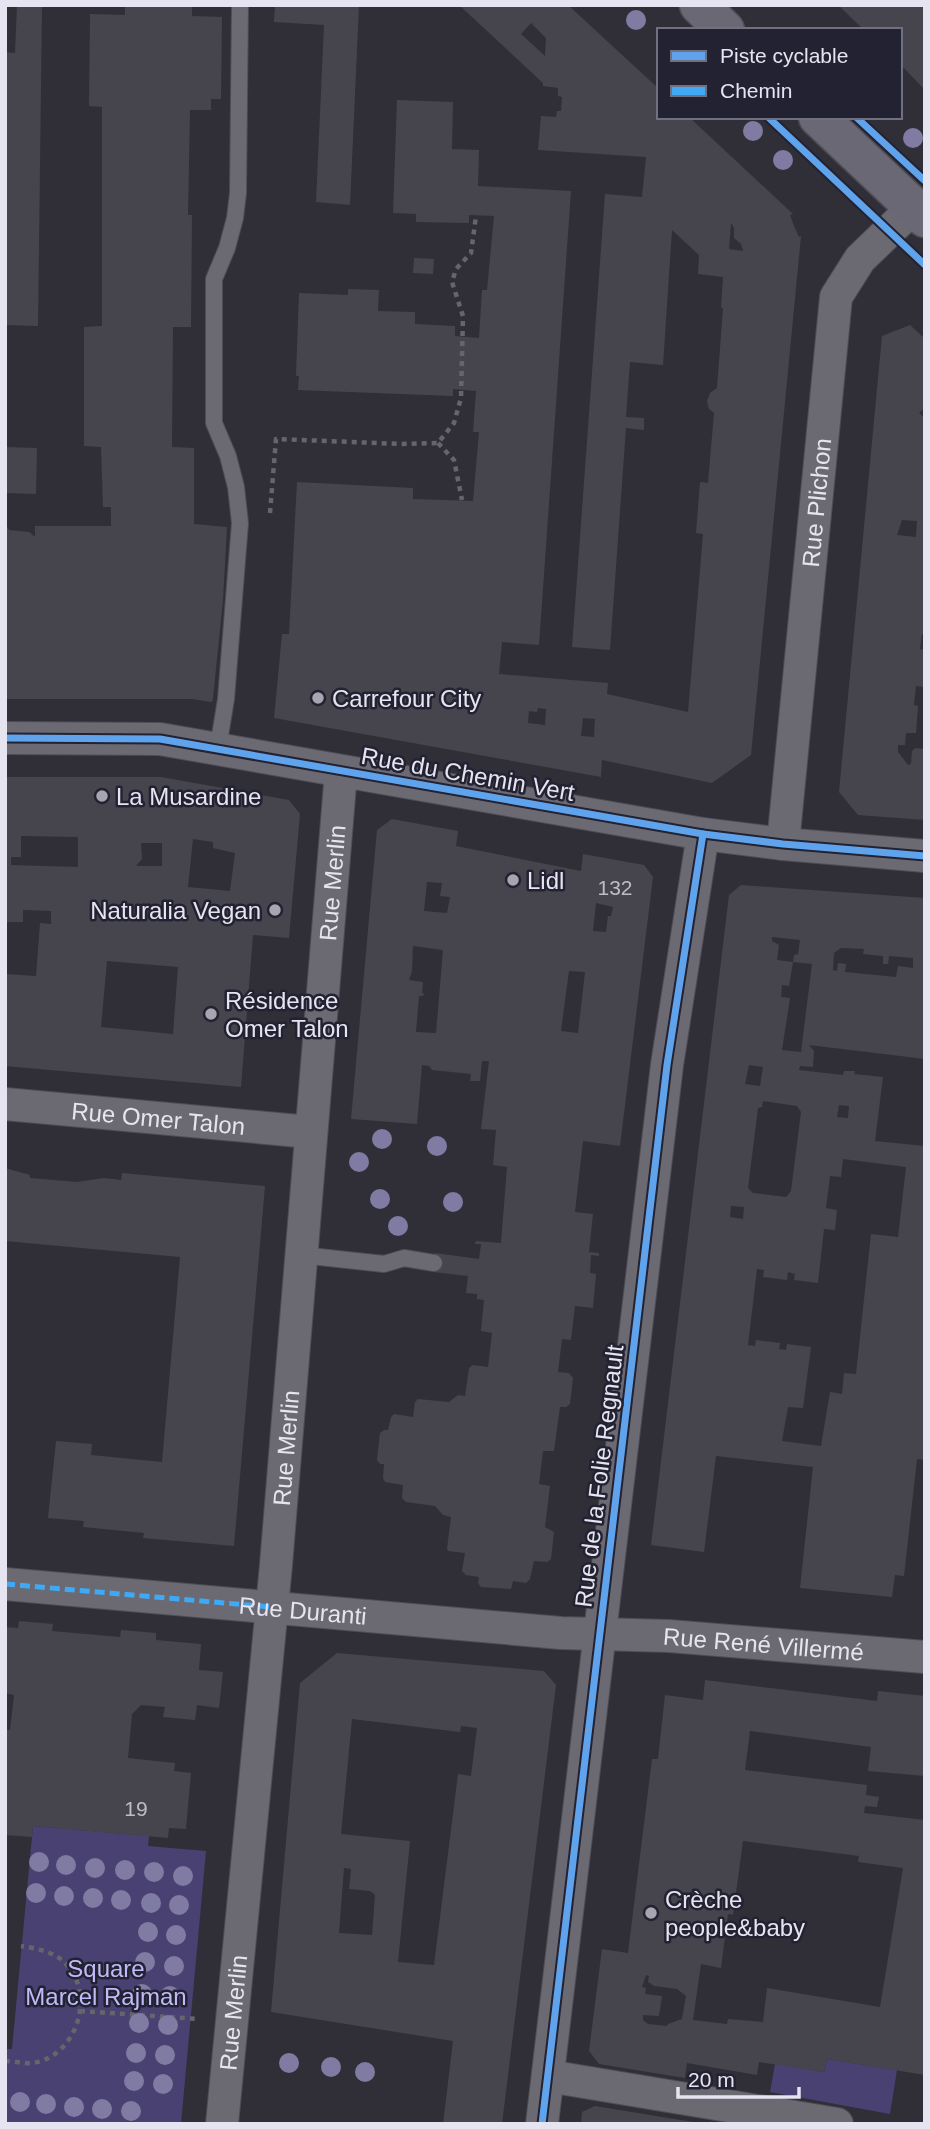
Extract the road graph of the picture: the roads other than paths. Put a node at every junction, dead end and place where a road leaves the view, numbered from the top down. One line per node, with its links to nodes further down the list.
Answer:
1 (240, 5): 7 (lane)
2 (699, 5): 3 (main road)
3 (723, 28)
4 (820, 119): 5 (main road)
5 (919, 213): 10 (street, Rue Plichon)
6 (5, 738): 7 (street, Rue du Chemin Vert)
7 (218, 748): 8 (street, Rue du Chemin Vert)
8 (341, 772): 9 (street, Rue du Chemin Vert); 13 (street, Rue Merlin)
9 (702, 834): 10 (street, Rue du Chemin Vert); 18 (street, Rue de la Folie Regnault)
10 (783, 844): 11 (street, Rue du Chemin Vert)
11 (925, 856)
12 (5, 1104): 13 (street, Rue Omer Talon)
13 (310, 1132): 14 (street, Rue Merlin)
14 (301, 1255): 15 (lane); 17 (street, Rue Merlin)
15 (434, 1263)
16 (5, 1584): 17 (street, Rue Duranti)
17 (271, 1607): 18 (street, Rue Duranti); 21 (street, Rue Merlin)
18 (601, 1634): 19 (street, Rue René Villermé); 20 (street, Rue de la Folie Regnault)
19 (925, 1657)
20 (548, 2076): 22 (street, Rue de la Folie Regnault); 23 (street)
21 (222, 2124)
22 (542, 2124)
23 (838, 2124)

